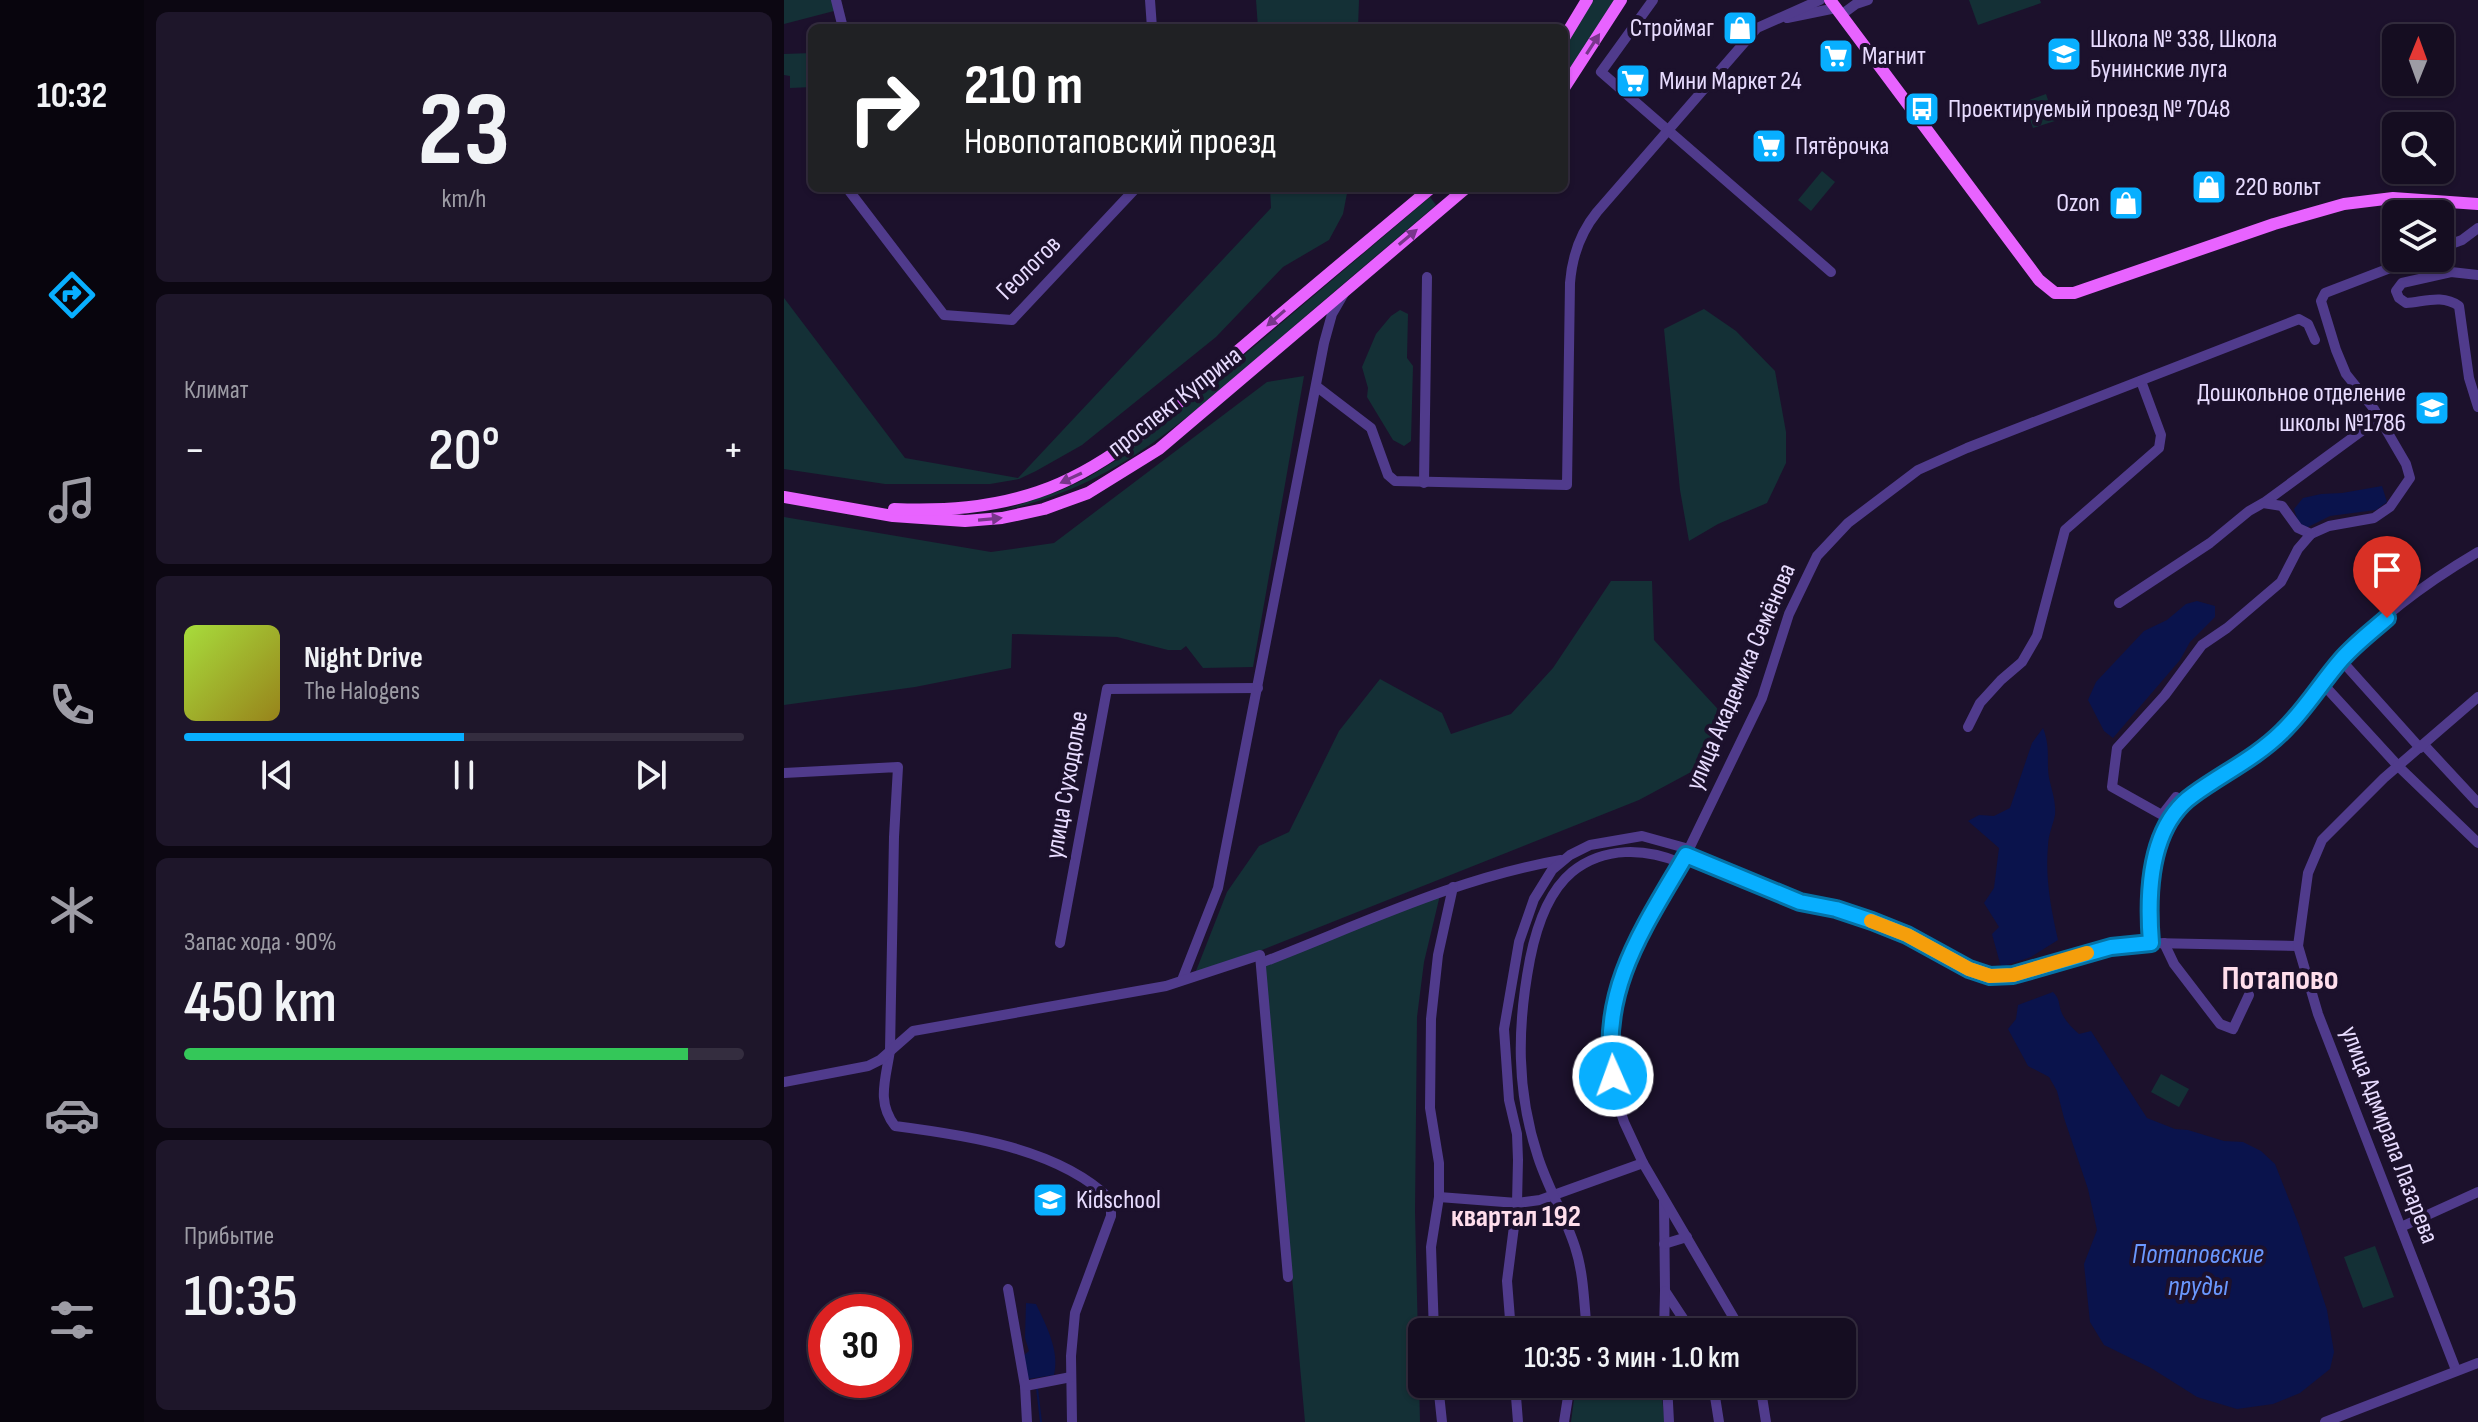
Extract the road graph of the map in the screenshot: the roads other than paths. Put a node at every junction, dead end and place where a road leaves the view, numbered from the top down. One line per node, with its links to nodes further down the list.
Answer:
1 (836, 0): 10 (street)
2 (1150, 0): 11 (street)
3 (1587, 0): 12 (main road)
4 (1621, 0): 13 (main road, one-way to 4)
5 (1653, 0): 14 (street)
6 (1820, 0): 9 (street)
7 (1868, 0): 8 (street)
8 (1836, 8): 9 (street); 19 (main road)
9 (1766, 23): 14 (street)
10 (842, 24)
11 (1152, 24)
12 (1568, 31)
13 (1568, 82)
14 (1668, 130): 23 (street); 34 (street)
15 (850, 192): 16 (street, Геологов)
16 (1132, 192)
17 (1426, 192): 37 (main road, проспект Куприна, one-way to 37)
18 (1461, 192): 26 (main road, проспект Куприна, one-way to 18)
19 (2478, 204)
20 (2478, 228): 21 (street)
21 (2454, 243)
22 (2382, 271): 33 (street)
23 (1831, 272)
24 (2478, 275): 32 (street)
25 (1427, 277): 34 (street)
26 (1350, 286): 27 (main road, проспект Куприна); 29 (street)
27 (1298, 332): 29 (street); 37 (main road, проспект Куприна, one-way to 27)
28 (2315, 340): 30 (street, улица Академика Семёнова)
29 (1324, 343): 31 (street)
30 (2141, 381): 45 (street); 52 (street, улица Академика Семёнова)
31 (1316, 386): 34 (street); 43 (street)
32 (2478, 407)
33 (2376, 414): 36 (street); 38 (street)
34 (1424, 483)
35 (784, 497): 37 (main road, проспект Куприна)
36 (2263, 503): 38 (street); 40 (street)
37 (857, 509)
38 (2311, 534): 49 (street)
39 (2478, 552): 41 (street)
40 (2119, 603)
41 (2341, 660): 42 (street); 46 (street)
42 (2322, 683): 47 (street); 56 (street)
43 (1258, 688): 55 (street, улица Суходолье); 60 (street)
44 (2478, 697): 46 (street, улица Адмирала Лазарева)
45 (1968, 727)
46 (2422, 746): 47 (street, улица Адмирала Лазарева); 50 (street)
47 (2399, 767): 51 (street); 58 (street, улица Адмирала Лазарева)
48 (784, 773): 62 (street)
49 (2176, 797)
50 (2478, 803)
51 (2478, 843)
52 (1685, 856): 53 (street); 56 (street); 66 (street, улица Академика Семёнова); 68 (street)
53 (1564, 860): 54 (street); 71 (street)
54 (1453, 887): 59 (street); 69 (street)
55 (1060, 943)
56 (2151, 943): 57 (street)
57 (2164, 943): 58 (street); 61 (street)
58 (2298, 946): 72 (street, улица Адмирала Лазарева)
59 (1261, 963): 60 (street); 75 (street)
60 (1182, 980): 62 (street)
61 (2249, 995)
62 (890, 1050): 63 (street); 65 (street)
63 (868, 1066): 64 (street); 65 (street)
64 (784, 1082)
65 (884, 1085): 86 (street)
66 (1643, 1163): 68 (street); 70 (street, улица Академика Семёнова)
67 (2478, 1192): 72 (street)
68 (1552, 1196): 71 (street); 80 (street)
69 (1439, 1197): 71 (street); 78 (street)
70 (1664, 1198): 73 (street, улица Академика Семёнова); 74 (street)
71 (1517, 1203): 79 (street)
72 (2401, 1227): 85 (street, улица Адмирала Лазарева)
73 (1687, 1237): 74 (street); 83 (street, улица Академика Семёнова)
74 (1664, 1244): 77 (street)
75 (1288, 1277)
76 (1008, 1289): 87 (street)
77 (1665, 1291): 81 (street); 82 (street)
78 (1434, 1318)
79 (1510, 1318)
80 (1585, 1318)
81 (1664, 1318)
82 (1683, 1318)
83 (1734, 1318)
84 (2478, 1363): 85 (street)
85 (2456, 1370): 102 (street)
86 (1071, 1377): 87 (street); 95 (street)
87 (1025, 1386): 94 (street)
88 (1439, 1398): 96 (street)
89 (1516, 1398): 97 (street)
90 (1568, 1398): 98 (street)
91 (1668, 1398): 99 (street)
92 (1715, 1398): 100 (street)
93 (1762, 1398): 101 (street)
94 (1027, 1422)
95 (1072, 1422)
96 (1442, 1422)
97 (1518, 1422)
98 (1564, 1422)
99 (1669, 1422)
100 (1719, 1422)
101 (1766, 1422)
102 (2325, 1422)

